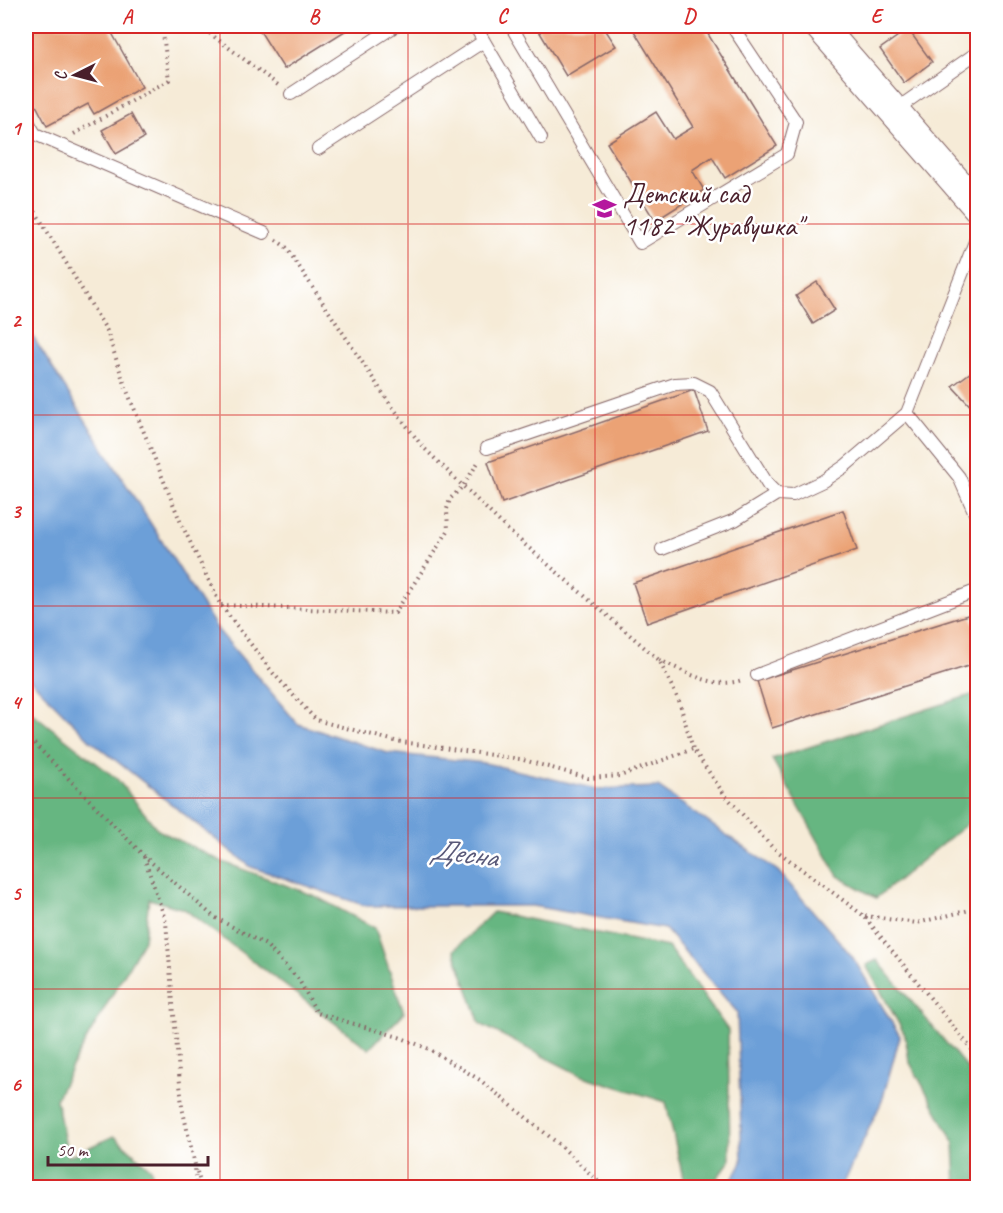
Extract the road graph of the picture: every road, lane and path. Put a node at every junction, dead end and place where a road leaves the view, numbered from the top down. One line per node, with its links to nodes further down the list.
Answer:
1 (162, 26): 14 (path)
2 (200, 26): 10 (path)
3 (395, 26): 10 (lane)
4 (475, 26): 8 (lane)
5 (511, 26): 6 (lane)
6 (732, 26)
7 (820, 26): 11 (street)
8 (484, 41): 13 (lane); 15 (lane)
9 (978, 52): 11 (lane)
10 (291, 94)
11 (895, 110): 17 (street)
12 (26, 118): 14 (lane)
13 (541, 138)
14 (57, 144): 18 (lane)
15 (318, 149)
16 (26, 196): 27 (path)
17 (978, 207)
18 (264, 232): 22 (path)
19 (978, 234): 20 (lane)
20 (907, 413): 23 (lane); 24 (lane)
21 (487, 448): 22 (path); 23 (lane)
22 (463, 486): 27 (path); 28 (path)
23 (777, 494): 25 (lane)
24 (978, 520)
25 (662, 549)
26 (978, 590): 29 (lane)
27 (220, 604): 31 (path)
28 (659, 660): 29 (path); 31 (path)
29 (757, 675)
30 (26, 735): 32 (path)
31 (693, 749): 34 (path)
32 (144, 856): 36 (path); 39 (path)
33 (978, 908): 34 (path)
34 (864, 916): 35 (path)
35 (978, 1057)
36 (195, 1165): 37 (path); 38 (path)
37 (196, 1188)
38 (202, 1188)
39 (605, 1188)

